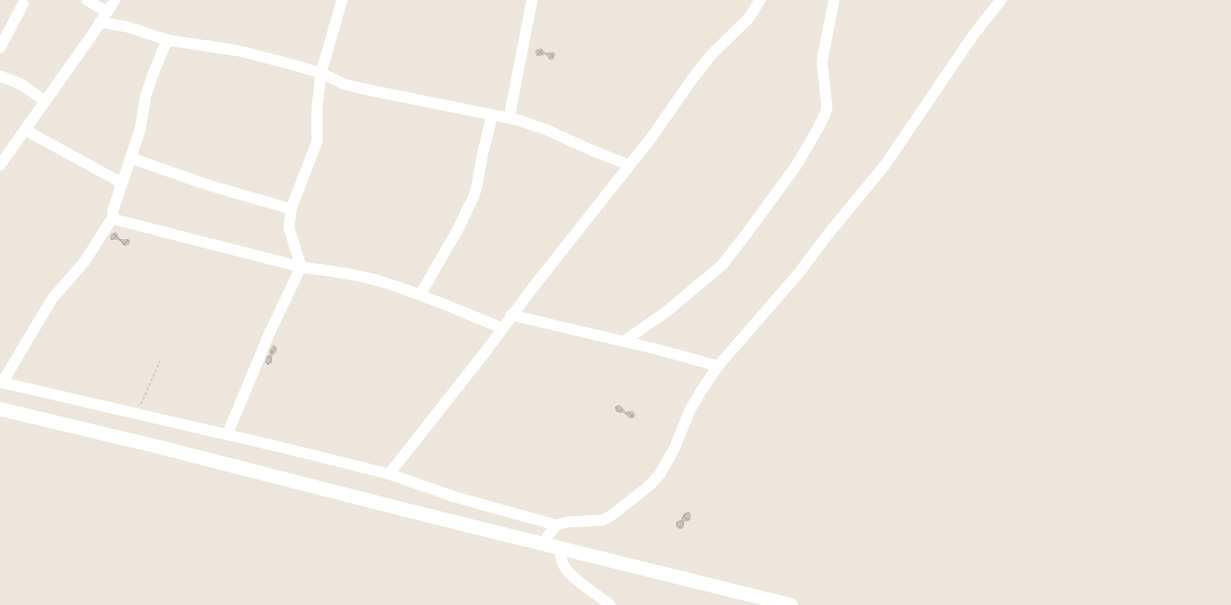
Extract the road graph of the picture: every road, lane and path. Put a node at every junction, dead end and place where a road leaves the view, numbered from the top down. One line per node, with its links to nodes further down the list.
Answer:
1 (87, 0): 9 (street)
2 (114, 0): 9 (street)
3 (342, 0): 13 (street)
4 (532, 0): 17 (street)
5 (760, 0): 20 (street)
6 (834, 0): 29 (street)
7 (1001, 0): 31 (street)
8 (23, 4): 12 (street)
9 (106, 12): 10 (street)
10 (100, 22): 11 (street); 15 (street)
11 (167, 40): 13 (street); 19 (street)
12 (0, 48)
13 (321, 73): 16 (street); 23 (street)
14 (0, 76): 15 (street)
15 (45, 101): 18 (street)
16 (492, 116): 17 (street); 26 (street)
17 (509, 118): 20 (street)
18 (25, 130): 21 (street); 22 (street)
19 (131, 158): 22 (street); 23 (street)
20 (629, 165): 27 (street)
21 (0, 166)
22 (122, 184): 24 (street)
23 (292, 209): 25 (street)
24 (113, 217): 25 (street); 32 (street)
25 (301, 266): 26 (street); 35 (street)
26 (420, 295): 28 (street)
27 (512, 315): 28 (street); 29 (street)
28 (502, 328): 36 (street)
29 (624, 341): 31 (street)
30 (160, 361): 34 (path)
31 (718, 366): 37 (street)
32 (1, 382): 34 (street)
33 (0, 409): 38 (street)
34 (137, 414): 35 (street)
35 (227, 435): 36 (street)
36 (389, 474): 37 (street)
37 (556, 525): 38 (street)
38 (542, 544): 39 (street)
39 (558, 547): 40 (street); 41 (street)
40 (610, 605)
41 (791, 605)

